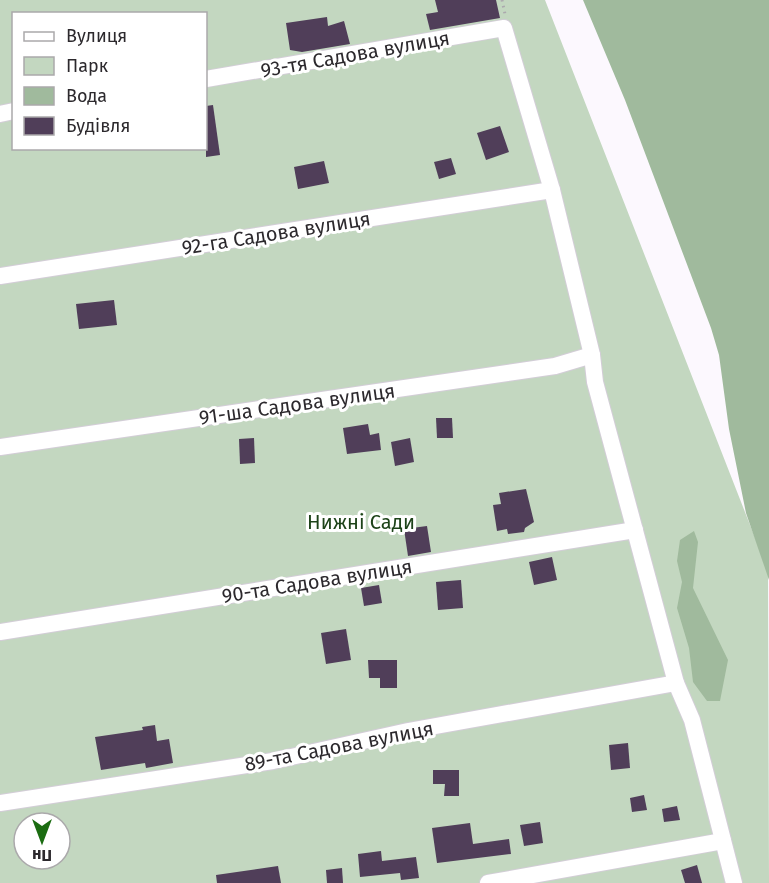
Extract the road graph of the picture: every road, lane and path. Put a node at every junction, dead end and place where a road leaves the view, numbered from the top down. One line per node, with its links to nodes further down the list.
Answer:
1 (207, 79): 2 (street, 93-тя Садова вулиця)
2 (552, 190): 3 (street, 92-га Садова вулиця); 4 (street)
3 (0, 276)
4 (592, 355): 5 (street, 91-ша Садова вулиця); 6 (street)
5 (0, 447)
6 (635, 530): 7 (street, 90-та Садова вулиця); 8 (street)
7 (0, 632)
8 (676, 683): 9 (street, 89-та Садова вулиця); 10 (street)
9 (0, 803)
10 (723, 841): 11 (street); 12 (street)
11 (488, 883)
12 (734, 883)

